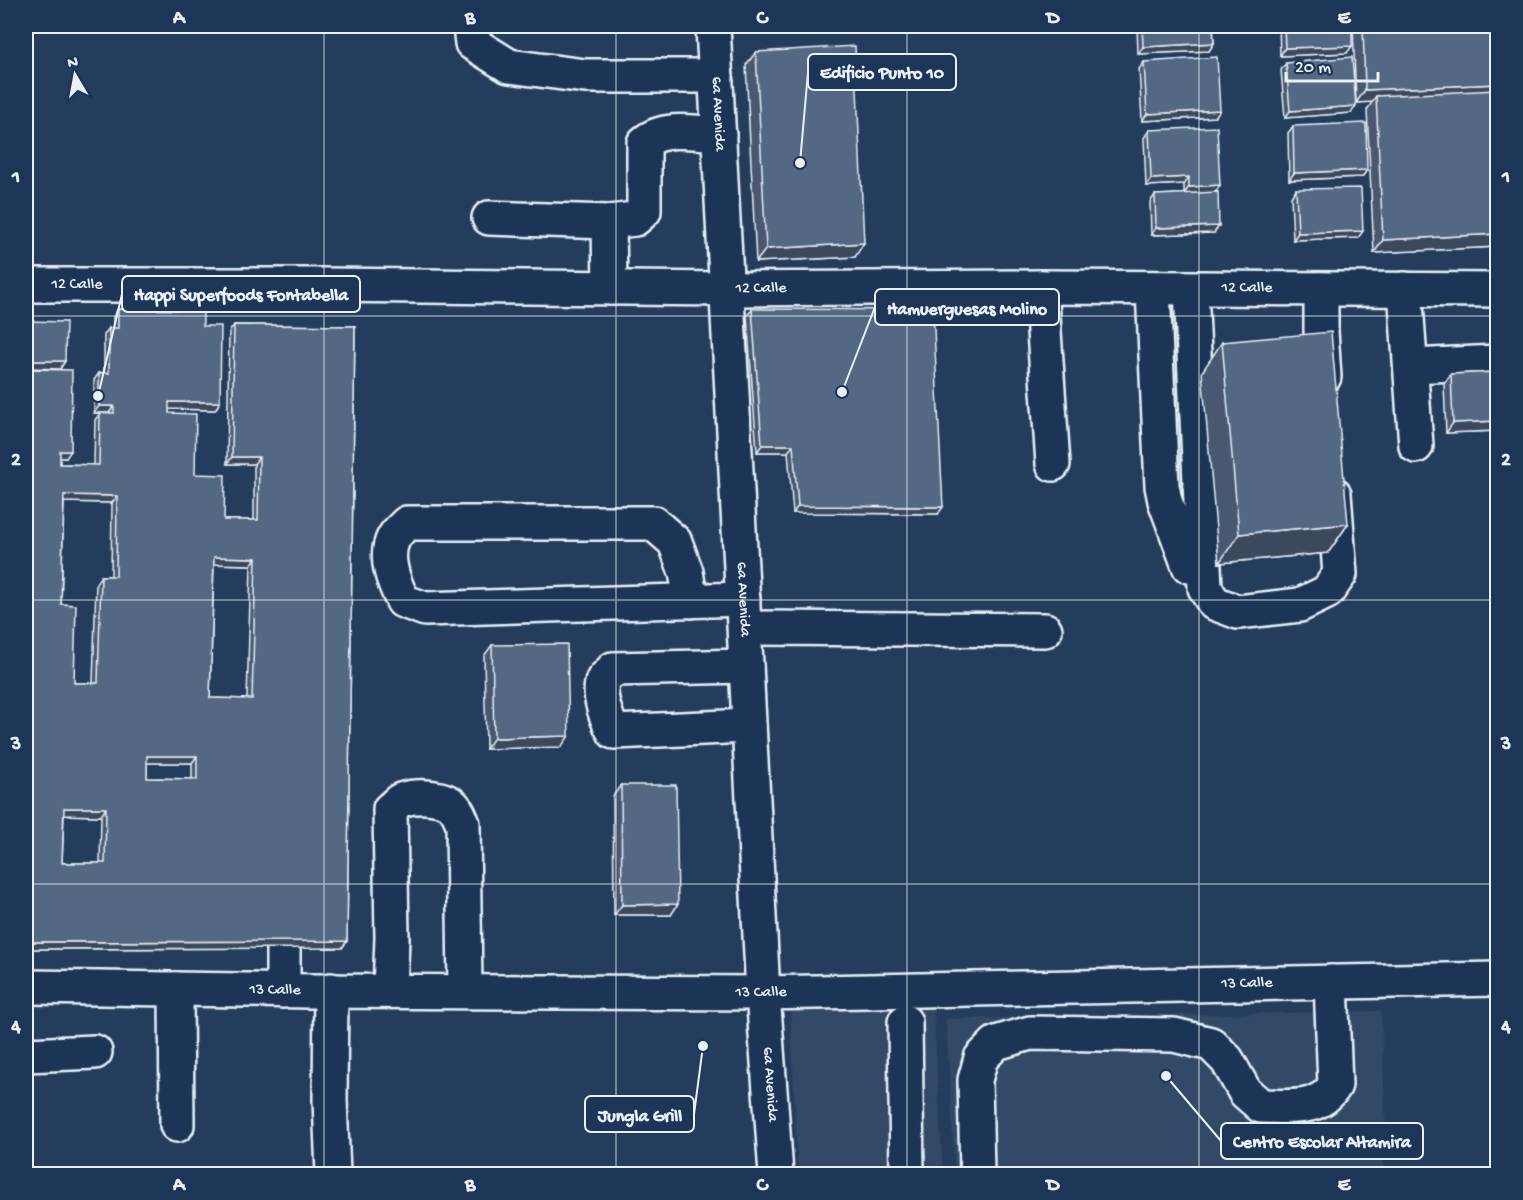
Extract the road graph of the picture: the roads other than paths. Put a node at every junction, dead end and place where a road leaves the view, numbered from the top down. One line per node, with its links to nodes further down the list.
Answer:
1 (470, 26): 3 (street)
2 (713, 26): 3 (street, 6a Avenida)
3 (716, 76): 4 (street, 6a Avenida)
4 (719, 134): 6 (street); 10 (street, 6a Avenida)
5 (489, 218): 6 (street)
6 (609, 222): 9 (street)
7 (26, 285): 9 (street, 12 Calle)
8 (1041, 287): 10 (street, 12 Calle); 11 (street, 12 Calle); 23 (street)
9 (610, 288): 10 (street, 12 Calle)
10 (727, 289): 20 (street, 6a Avenida)
11 (1153, 289): 12 (street, 12 Calle); 24 (street)
12 (1191, 289): 13 (street, 12 Calle); 22 (street)
13 (1321, 289): 14 (street, 12 Calle); 18 (street)
14 (1405, 289): 15 (street, 12 Calle); 17 (street)
15 (1497, 290)
16 (1497, 362): 17 (street)
17 (1411, 366): 21 (street)
18 (1326, 405)
19 (766, 431): 20 (street)
20 (735, 442): 26 (street, 6a Avenida)
21 (1416, 446)
22 (1331, 461)
23 (1053, 464)
24 (1189, 566)
25 (691, 601): 25 (street); 26 (street)
26 (744, 614): 27 (street); 28 (street, 6a Avenida)
27 (1045, 630)
28 (746, 666): 29 (street, 6a Avenida); 29 (street)
29 (749, 726): 38 (street, 6a Avenida)
30 (283, 948): 35 (street)
31 (1497, 979): 32 (street, 13 Calle)
32 (1331, 982): 38 (street, 13 Calle); 47 (street)
33 (26, 987): 34 (street, 13 Calle)
34 (176, 989): 35 (street, 13 Calle); 42 (street)
35 (308, 990): 36 (street, 13 Calle); 43 (street); 44 (street)
36 (390, 990): 37 (street, 13 Calle); 37 (street)
37 (465, 991): 38 (street, 13 Calle)
38 (763, 993): 45 (street, 6a Avenida)
39 (905, 1022): 46 (street)
40 (95, 1052): 41 (street)
41 (26, 1055)
42 (177, 1125)
43 (311, 1174)
44 (333, 1174)
45 (776, 1174)
46 (907, 1174)
47 (977, 1174)

